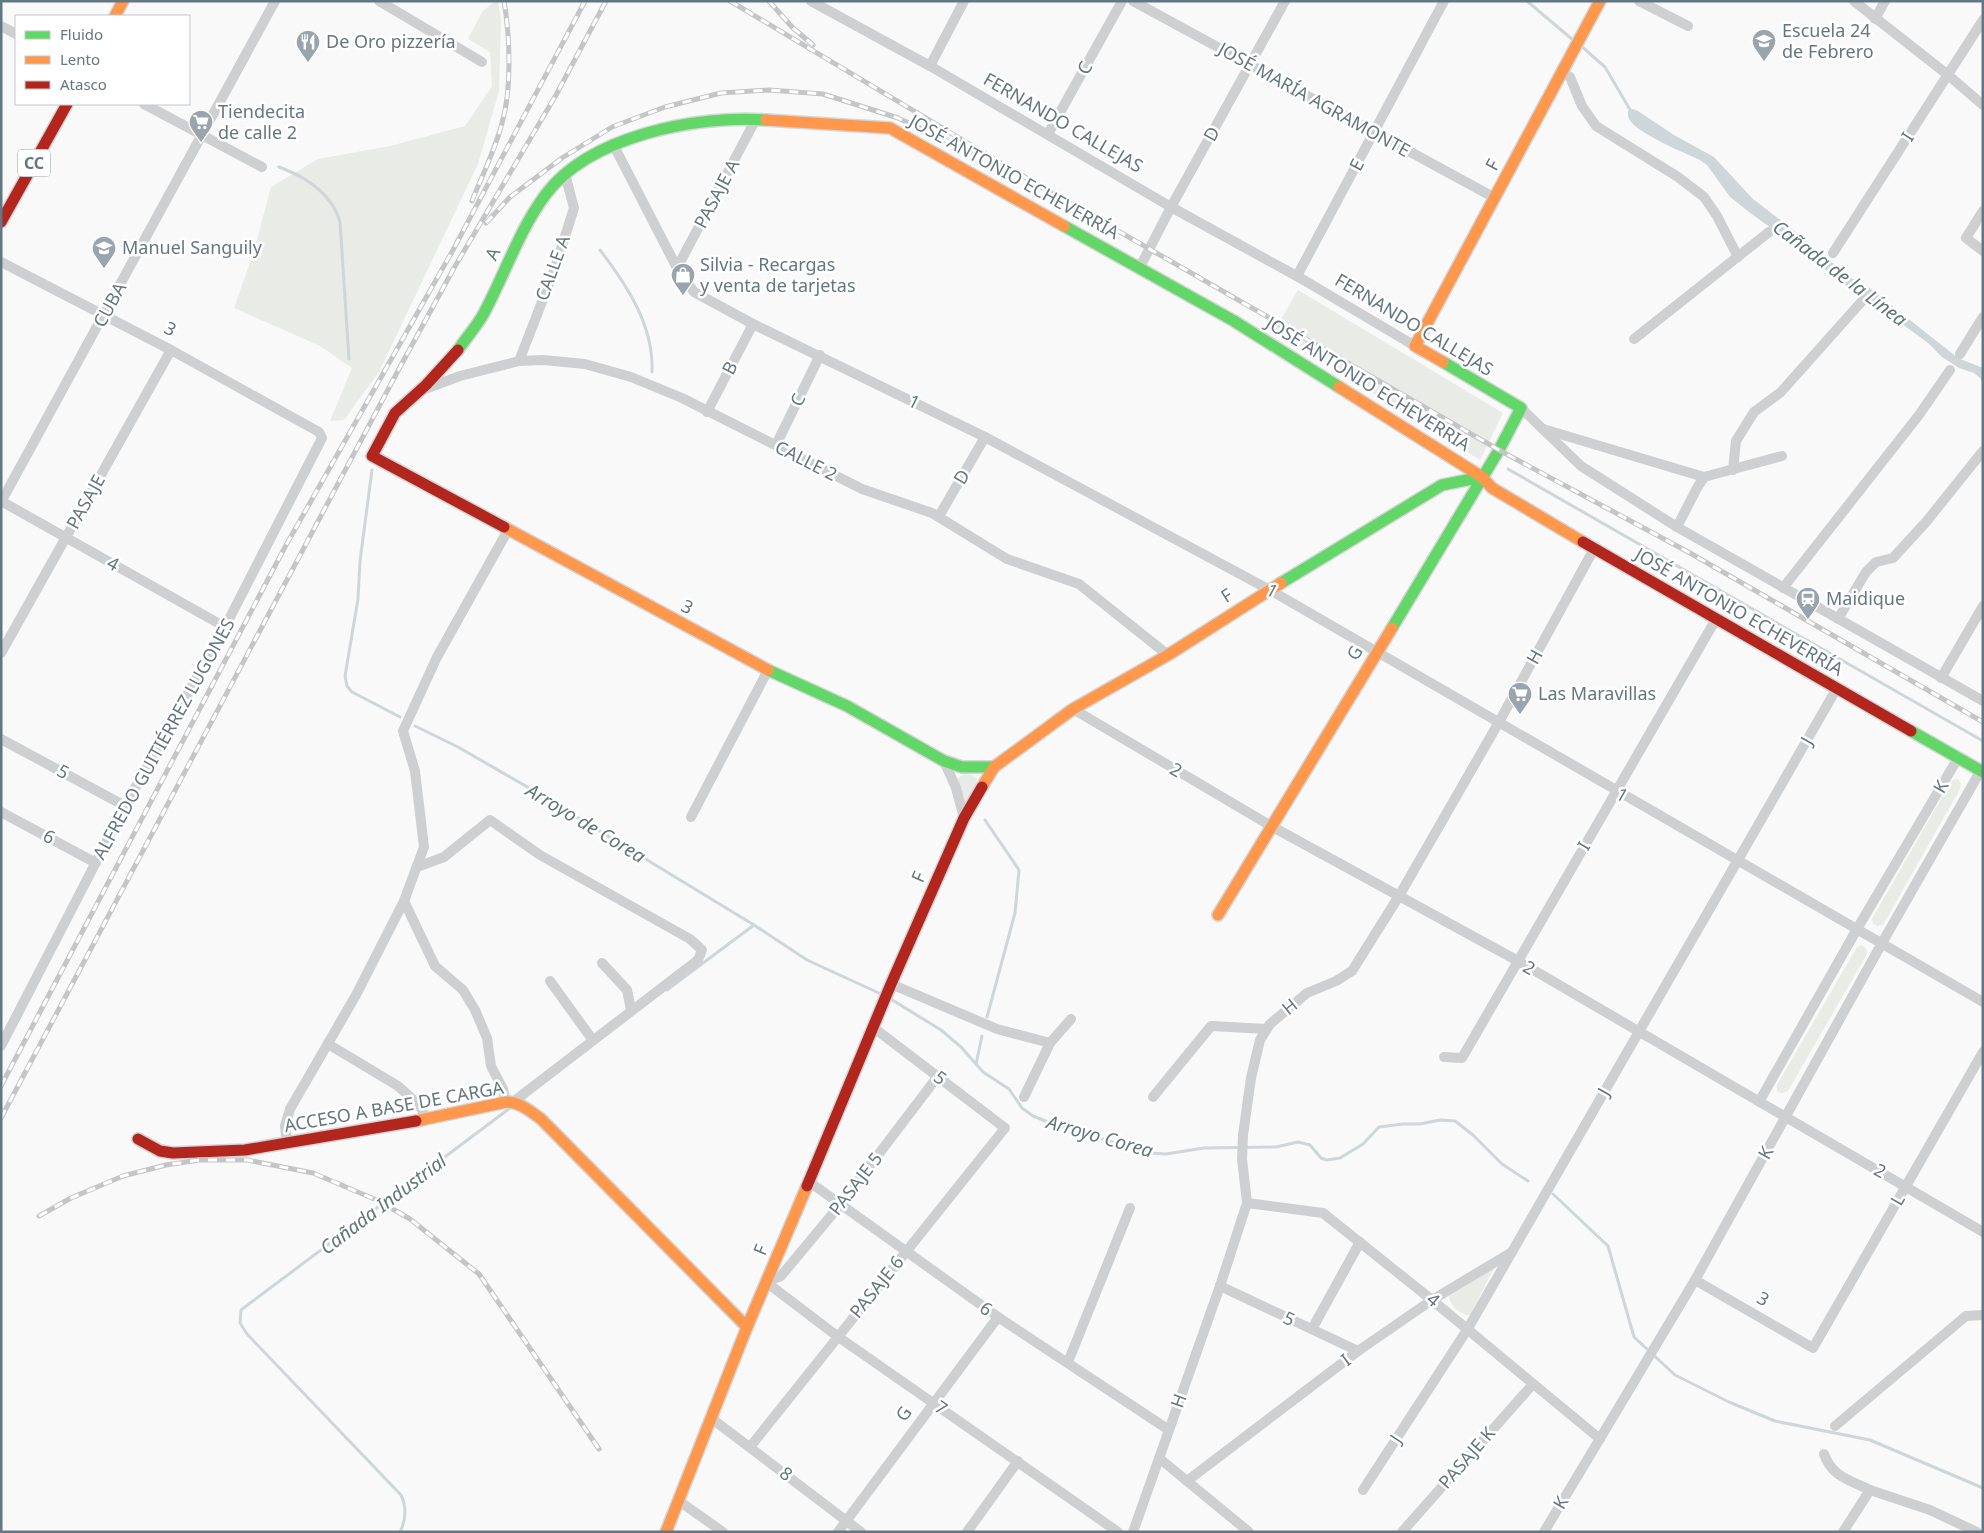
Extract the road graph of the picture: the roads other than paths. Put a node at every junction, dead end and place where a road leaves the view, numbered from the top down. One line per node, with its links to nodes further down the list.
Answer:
1 (123, 1): 14 (street)
2 (275, 1): 31 (street, CUBA)
3 (379, 1): 20 (street)
4 (811, 1): 22 (street, FERNANDO CALLEJAS)
5 (964, 1): 22 (street)
6 (1122, 1): 30 (street, C)
7 (1133, 1): 21 (street, JOSÉ MARÍA AGRAMONTE)
8 (1285, 1): 21 (street, D)
9 (1444, 1): 29 (street, E)
10 (1600, 1): 23 (street, F)
11 (1639, 1): 18 (street)
12 (1854, 1): 15 (street)
13 (1885, 1): 15 (street)
14 (116, 15)
15 (1875, 19): 24 (street)
16 (1983, 20): 24 (street, I)
17 (1, 26): 19 (street)
18 (1688, 26)
19 (15, 33)
20 (482, 62)
21 (1250, 64): 29 (street, JOSÉ MARÍA AGRAMONTE); 36 (street, D)
22 (930, 66): 30 (street, FERNANDO CALLEJAS)
23 (1564, 68): 35 (street, F); 42 (street)
24 (1948, 75): 27 (street); 41 (street, I)
25 (66, 105): 38 (street, CC)
26 (146, 105): 31 (street)
27 (1983, 105)
28 (756, 119): 32 (street, JOSÉ ANTONIO ECHEVERRÍA); 44 (street, JOSÉ ANTONIO ECHEVERRÍA); 45 (street, PASAJE A)
29 (1375, 132): 35 (street, JOSÉ MARÍA AGRAMONTE); 46 (street, E)
30 (1048, 134): 36 (street, FERNANDO CALLEJAS)
31 (202, 136): 33 (street); 48 (street, CUBA)
32 (612, 144): 34 (street, A); 45 (street, 1)
33 (262, 167)
34 (565, 174): 57 (street, CALLE A); 59 (street, A)
35 (1495, 198): 53 (street, F)
36 (1171, 207): 44 (street, D); 46 (street, FERNANDO CALLEJAS)
37 (1983, 211): 40 (street)
38 (1, 222)
39 (1769, 232): 42 (street)
40 (1983, 251)
41 (1833, 253)
42 (1738, 257): 52 (street)
43 (1, 262): 48 (street, 3)
44 (1140, 267): 50 (street, JOSÉ ANTONIO ECHEVERRÍA)
45 (677, 268): 51 (street, 1)
46 (1297, 276): 53 (street, FERNANDO CALLEJAS)
47 (1863, 300): 69 (street)
48 (104, 315): 54 (street, 3); 72 (street, CUBA)
49 (1983, 317): 55 (street)
50 (1234, 321): 70 (street, JOSÉ ANTONIO ECHEVERRIA)
51 (753, 324): 56 (street, 1); 61 (street, B)
52 (1634, 339)
53 (1415, 346): 60 (street, FERNANDO CALLEJAS)
54 (171, 350): 63 (street, 3); 76 (street, PASAJE)
55 (1960, 354)
56 (820, 355): 64 (street, 1); 65 (street, C)
57 (518, 361): 59 (street, CALLE 2); 61 (street, CALLE 2)
58 (1950, 370): 78 (street)
59 (417, 392): 67 (street, A)
60 (1521, 408): 62 (street, FERNANDO CALLEJAS); 70 (street, G)
61 (707, 412): 65 (street, CALLE 2)
62 (1540, 428): 71 (street); 74 (street, FERNANDO CALLEJAS)
63 (320, 432): 83 (street, ALFREDO GUITIÉRREZ LUGONES)
64 (985, 437): 73 (street, D); 79 (street, 1)
65 (776, 446): 73 (street, CALLE 2)
66 (1983, 451): 82 (street)
67 (372, 456): 75 (street, 3)
68 (1782, 456): 69 (street)
69 (1733, 470): 71 (street)
70 (1482, 478): 77 (street, JOSÉ ANTONIO ECHEVERRÍA); 79 (street, F); 84 (street, G)
71 (1704, 478): 74 (street)
72 (1, 501): 76 (street, 4)
73 (939, 516): 86 (street, CALLE 2)
74 (1676, 527): 78 (street, FERNANDO CALLEJAS)
75 (508, 530): 87 (street, 3); 106 (street)
76 (66, 538): 83 (street, 4); 85 (street, PASAJE)
77 (1594, 549): 81 (street, JOSÉ ANTONIO ECHEVERRÍA); 92 (street, H)
78 (1783, 588): 82 (street, FERNANDO CALLEJAS)
79 (1270, 590): 84 (street, 1); 86 (street, F)
80 (1983, 606): 88 (street)
81 (1716, 619): 89 (street, JOSÉ ANTONIO ECHEVERRÍA); 98 (street, I)
82 (1838, 619): 88 (street, FERNANDO CALLEJAS)
83 (225, 627): 99 (street, ALFREDO GUITIÉRREZ LUGONES)
84 (1377, 651): 92 (street, 1); 103 (street, G)
85 (1, 654)
86 (1168, 655): 91 (street, F)
87 (768, 670): 95 (street, 3); 101 (street)
88 (1941, 678): 90 (street, FERNANDO CALLEJAS)
89 (1837, 688): 94 (street, JOSÉ ANTONIO ECHEVERRÍA); 104 (street, J)
90 (1983, 701)
91 (1072, 709): 96 (street, F); 103 (street, 2)
92 (1499, 722): 98 (street, 1); 107 (street, H)
93 (1, 739): 99 (street, 5)
94 (1958, 758): 97 (street, JOSÉ ANTONIO ECHEVERRÍA); 110 (street, K)
95 (944, 761): 96 (street, 3); 102 (street)
96 (994, 767): 102 (street, F)
97 (1982, 771): 111 (street, K)
98 (1616, 791): 104 (street, 1); 112 (street, I)
99 (125, 806): 105 (street, ALFREDO GUITIÉRREZ LUGONES)
100 (1, 812): 105 (street, 6)
101 (691, 817)
102 (964, 818): 115 (street, F)
103 (1271, 826): 107 (street, 2); 109 (street, G)
104 (1738, 861): 110 (street, 1); 121 (street, J)
105 (96, 863): 125 (street, ALFREDO GUITIÉRREZ LUGONES)
106 (417, 867): 108 (street); 117 (street)
107 (1399, 896): 112 (street, 2); 120 (street, H)
108 (404, 902): 124 (street); 131 (street)
109 (1218, 915)
110 (1857, 929): 111 (street, 1); 132 (street, K)
111 (1882, 943): 116 (street, 1); 133 (street, K)
112 (1518, 961): 121 (street, 2); 127 (street, I)
113 (602, 963): 117 (street)
114 (550, 981): 122 (street)
115 (891, 984): 119 (street, F); 123 (street)
116 (1983, 1002)
117 (631, 1010): 122 (street)
118 (1071, 1019): 123 (street)
119 (874, 1028): 128 (street, 5); 138 (street, F)
120 (1267, 1029): 130 (street); 140 (street, H)
121 (1639, 1032): 132 (street, 2); 146 (street, J)
122 (592, 1040): 131 (street)
123 (1050, 1043): 129 (street)
124 (328, 1044): 134 (street); 137 (street)
125 (1, 1046)
126 (1983, 1052): 139 (street, L)
127 (1444, 1057)
128 (938, 1076): 135 (street, 5); 141 (street, PASAJE 5)
129 (1024, 1097)
130 (1153, 1097)
131 (509, 1102): 134 (street, ACCESO A BASE DE CARGA); 153 (street, ACCESO A BASE DE CARGA)
132 (1759, 1102): 133 (street, 2)
133 (1786, 1118): 139 (street, 2); 147 (street, K)
134 (426, 1119): 137 (street, ACCESO A BASE DE CARGA)
135 (1005, 1128): 145 (street, PASAJE 6)
136 (138, 1139): 137 (street, ACCESO A BASE DE CARGA)
137 (287, 1144)
138 (808, 1181): 141 (street, 6); 148 (street, F)
139 (1906, 1186): 143 (street, 2); 157 (street, L)
140 (1247, 1203): 144 (street, 4); 149 (street, H)
141 (840, 1205): 145 (street, 6); 148 (street, PASAJE 5)
142 (1130, 1208): 159 (street)
143 (1983, 1232)
144 (1360, 1242): 150 (street, 4); 154 (street)
145 (906, 1251): 152 (street, 6); 156 (street, PASAJE 6)
146 (1512, 1251): 150 (street, I); 155 (street, J)
147 (1695, 1280): 157 (street, 3); 165 (street, K)
148 (766, 1282): 153 (street, F); 156 (street, 7)
149 (1220, 1286): 154 (street, 5); 164 (street, H)
150 (1432, 1300): 155 (street, 4); 158 (street, I)
151 (1983, 1315): 163 (street)
152 (998, 1318): 159 (street, 6); 161 (street, G)
153 (748, 1327): 162 (street, F)
154 (1312, 1330): 158 (street, 5)
155 (1467, 1330): 160 (street, 4); 171 (street, J)
156 (838, 1336): 161 (street, 7); 166 (street, PASAJE 6)
157 (1813, 1348)
158 (1358, 1351): 170 (street, I)
159 (1068, 1362): 164 (street, 6)
160 (1533, 1384): 165 (street, 4); 183 (street, PASAJE K)
161 (933, 1403): 169 (street, 7); 174 (street, G)
162 (711, 1418): 166 (street, 8); 173 (street, F)
163 (1835, 1426)
164 (1169, 1430): 168 (street, H)
165 (1600, 1439): 184 (street, K)
166 (750, 1447): 174 (street, 8)
167 (1824, 1454): 172 (street)
168 (1160, 1458): 170 (street); 181 (street, H)
169 (1018, 1461): 179 (street); 180 (street, 7)
170 (1187, 1481): 182 (street)
171 (1363, 1490)
172 (1870, 1490): 185 (street); 186 (street)
173 (679, 1501): 175 (street, F); 176 (street)
174 (846, 1520): 177 (street, G); 178 (street, 8)
175 (666, 1532)
176 (723, 1532)
177 (838, 1532)
178 (861, 1532)
179 (967, 1532)
180 (1118, 1532)
181 (1133, 1532)
182 (1249, 1532)
183 (1402, 1532)
184 (1544, 1532)
185 (1842, 1532)
186 (1978, 1532)

